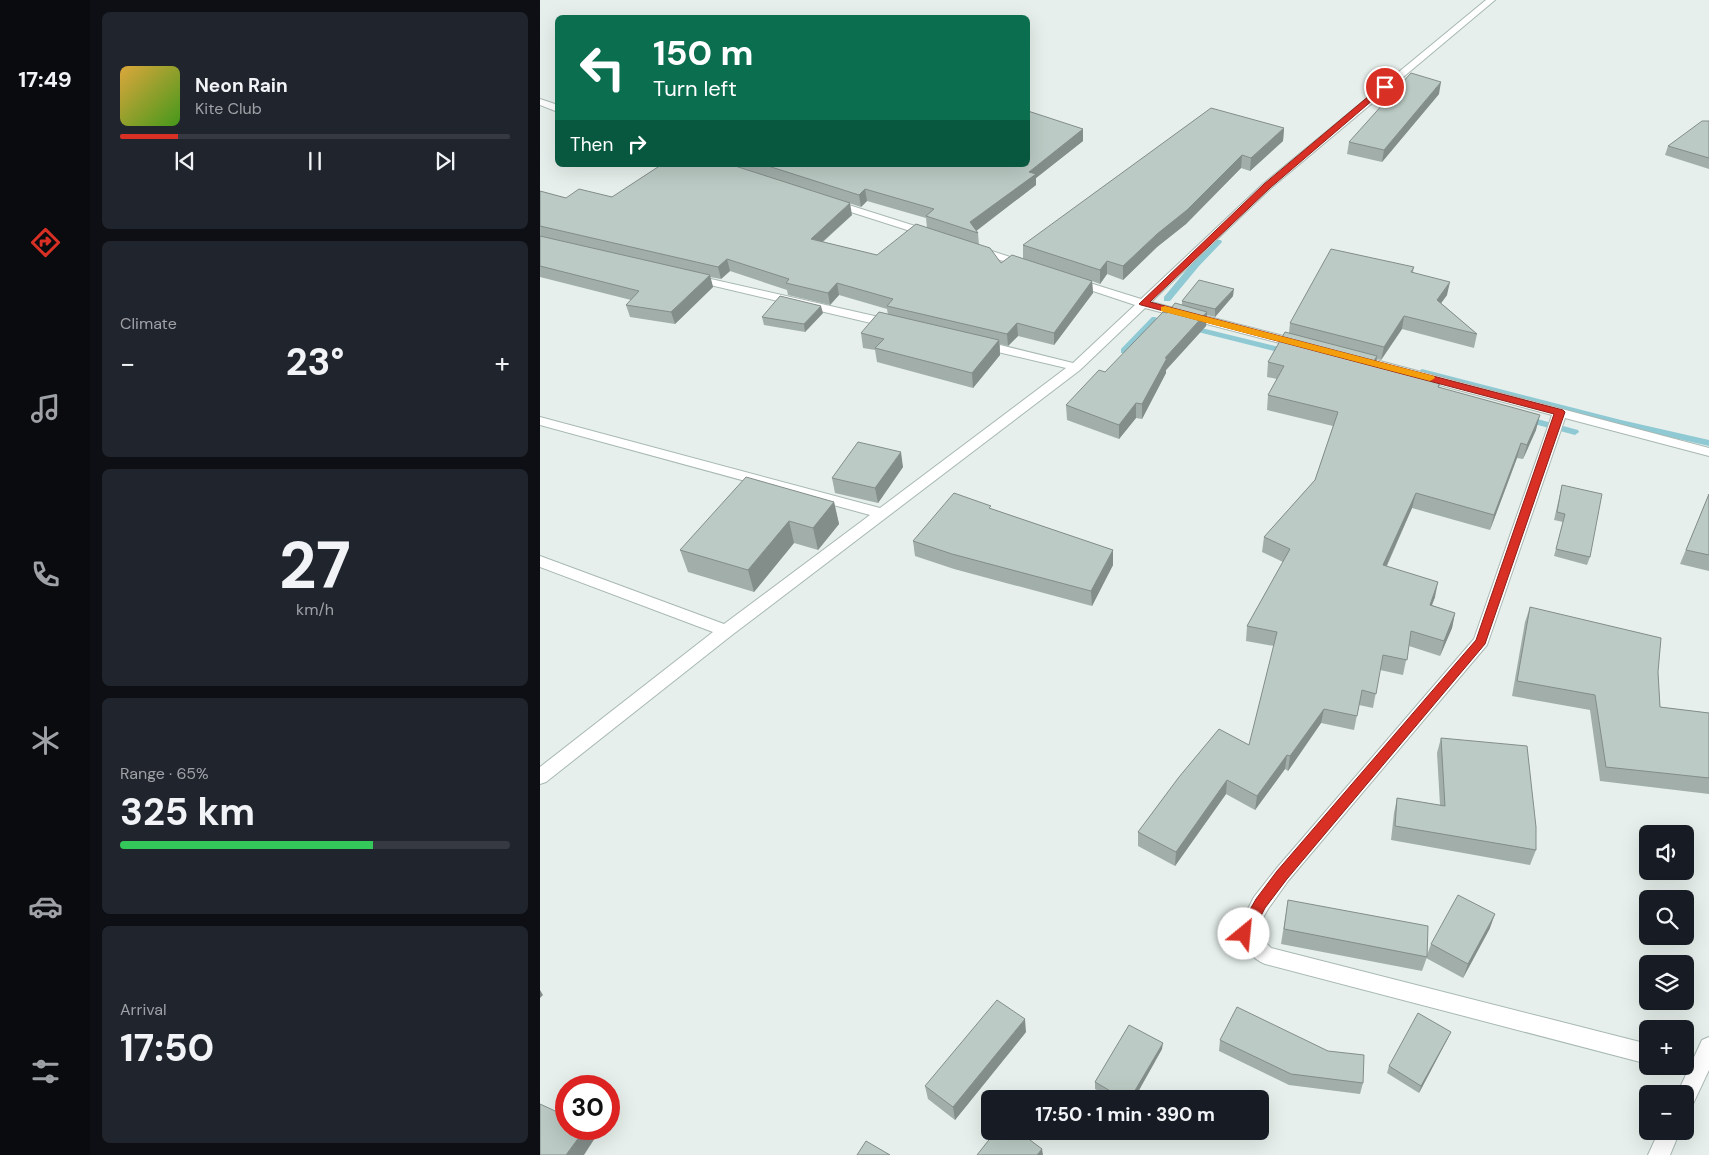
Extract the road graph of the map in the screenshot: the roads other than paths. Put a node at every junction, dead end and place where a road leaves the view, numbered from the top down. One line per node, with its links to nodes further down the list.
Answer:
1 (1487, 1): 10 (street)
2 (540, 102): 3 (street)
3 (555, 108)
4 (818, 198): 5 (street)
5 (939, 237)
6 (967, 246): 7 (street)
7 (1032, 267)
8 (685, 276): 11 (street)
9 (1060, 276): 10 (street)
10 (1144, 304): 13 (street); 15 (street)
11 (905, 327)
12 (972, 342): 15 (street)
13 (1308, 346)
14 (1347, 357): 16 (street)
15 (1076, 367): 19 (street)
16 (1560, 412): 18 (street); 24 (street)
17 (540, 421): 19 (street)
18 (1709, 452)
19 (881, 513): 21 (street)
20 (540, 561): 21 (street)
21 (726, 631): 22 (street)
22 (540, 777)
23 (1709, 1047): 25 (street)
24 (1639, 1052)
25 (1694, 1063)
26 (1666, 1140): 27 (street)
27 (1659, 1155)

